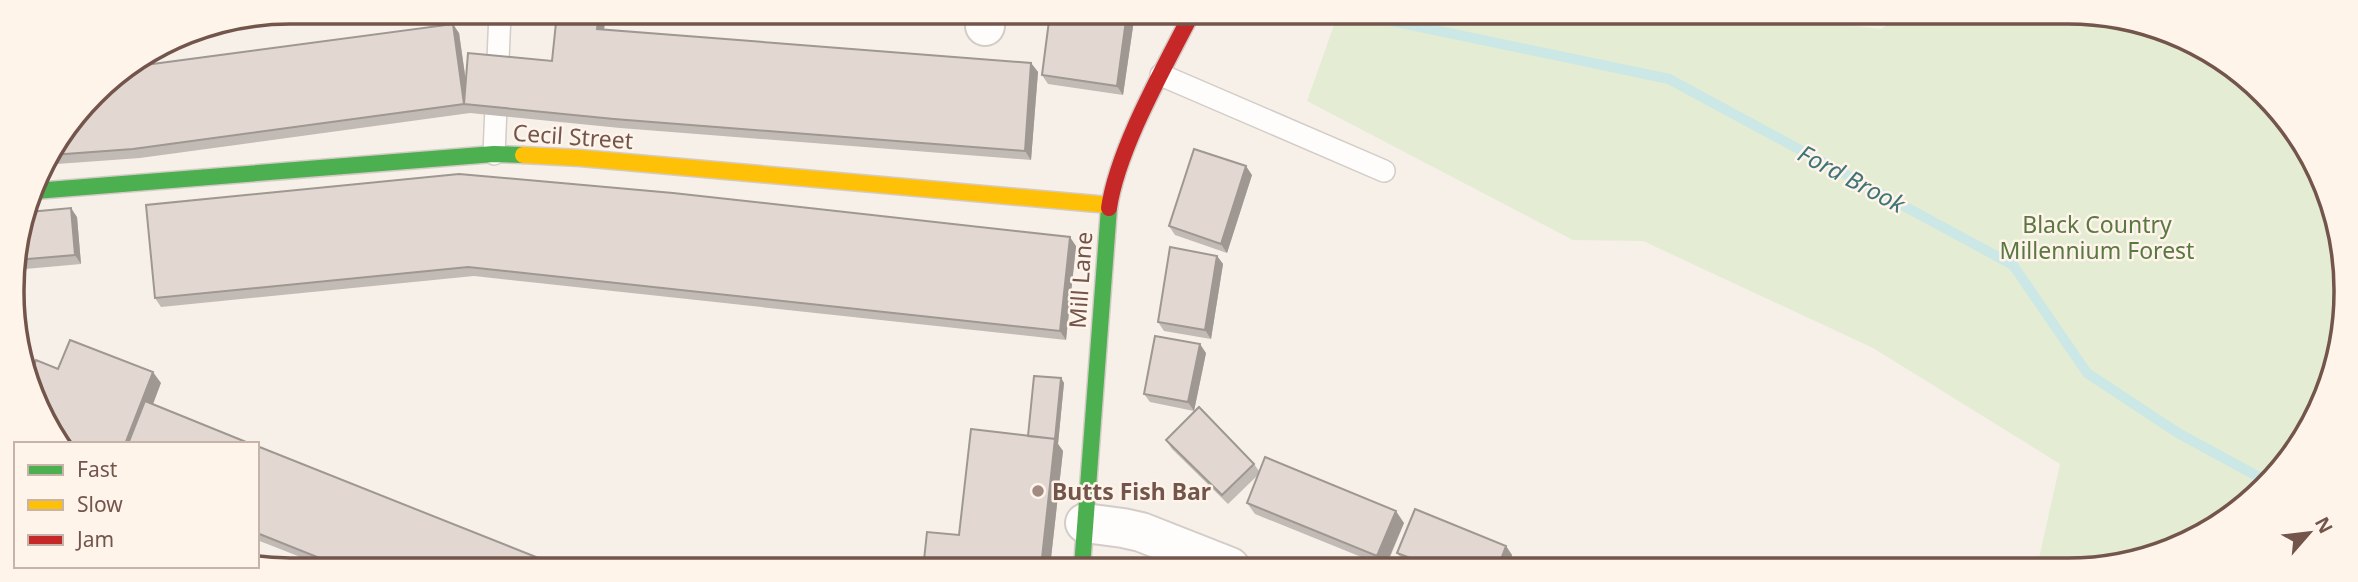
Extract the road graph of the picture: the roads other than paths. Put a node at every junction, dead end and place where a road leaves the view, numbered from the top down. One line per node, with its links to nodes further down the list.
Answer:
1 (500, 24): 4 (lane)
2 (1186, 24): 3 (street, Mill Lane)
3 (1161, 75): 5 (lane); 7 (street, Mill Lane)
4 (494, 154): 6 (street, Cecil Street); 7 (street, Cecil Street)
5 (1384, 171)
6 (45, 190)
7 (1109, 205): 8 (street, Mill Lane)
8 (1085, 523): 9 (street, Mill Lane); 10 (street)
9 (1083, 558)
10 (1207, 558)

